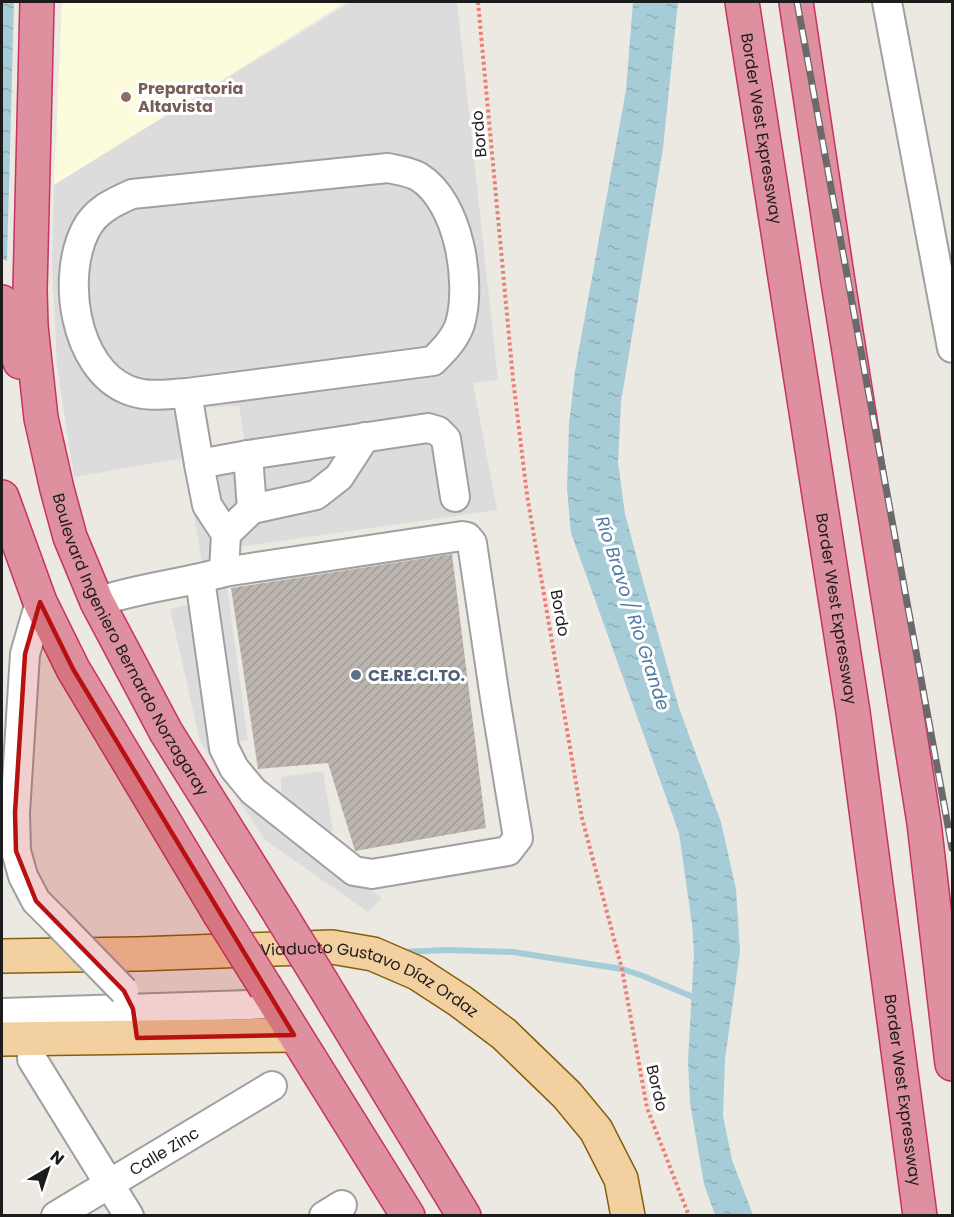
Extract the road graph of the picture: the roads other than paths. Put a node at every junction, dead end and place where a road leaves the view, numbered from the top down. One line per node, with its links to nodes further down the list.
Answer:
1 (37, 2): 7 (highway, Boulevard Ingeniero Bernardo Norzagaray)
2 (742, 2): 34 (highway, Border West Expressway)
3 (796, 2): 26 (highway)
4 (887, 2): 6 (street)
5 (2, 302): 7 (highway)
6 (952, 348)
7 (37, 385): 18 (highway, Boulevard Ingeniero Bernardo Norzagaray)
8 (187, 393): 8 (street); 11 (street)
9 (365, 436): 10 (street); 13 (street); 14 (street)
10 (248, 454): 11 (street); 14 (street)
11 (199, 464): 15 (street)
12 (2, 497): 17 (highway)
13 (455, 497)
14 (252, 509): 15 (street)
15 (226, 534): 16 (street)
16 (212, 575): 16 (street); 18 (street)
17 (40, 602): 19 (street); 21 (highway, bridge)
18 (97, 602): 32 (highway, Boulevard Ingeniero Bernardo Norzagaray, bridge)
19 (9, 851): 23 (street, bridge)
20 (2, 956): 33 (main road, Viaducto Gustavo Díaz Ordaz)
21 (271, 996): 23 (street); 24 (highway)
22 (2, 1013): 23 (street)
23 (131, 1013): 24 (main road); 25 (main road)
24 (294, 1035): 31 (highway)
25 (17, 1039): 28 (street)
26 (952, 1064)
27 (272, 1086): 28 (street, Calle Zinc)
28 (108, 1182): 29 (street, Calle Zinc); 30 (street)
29 (56, 1215)
30 (129, 1215)
31 (408, 1215)
32 (464, 1215)
33 (628, 1215)
34 (920, 1215)

